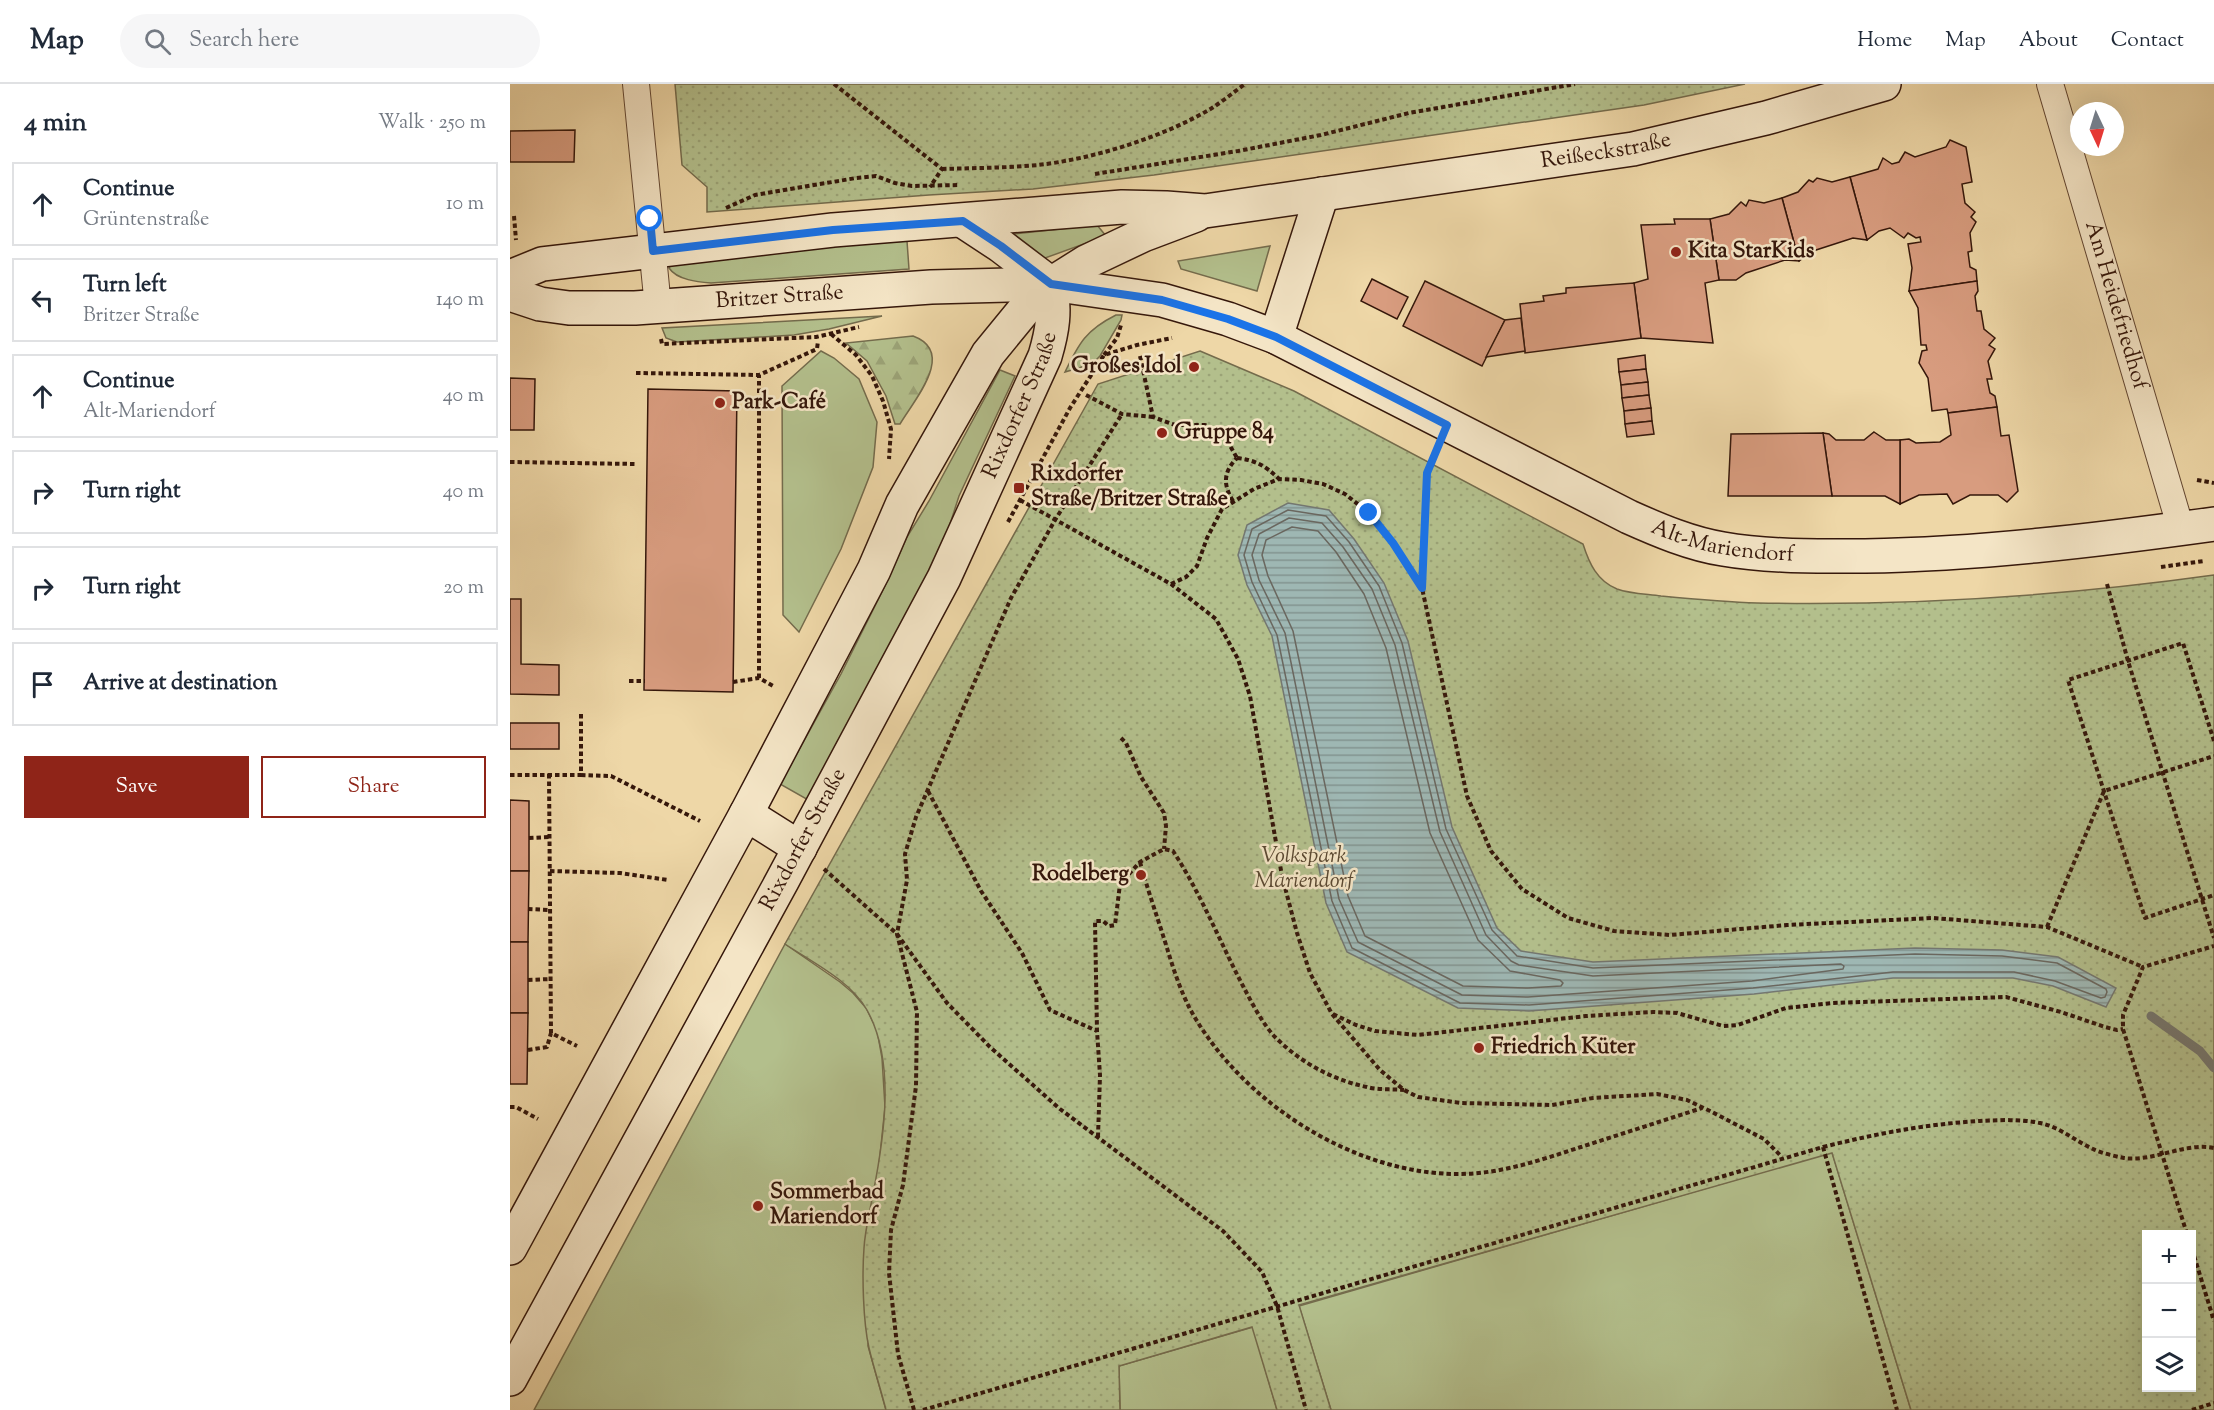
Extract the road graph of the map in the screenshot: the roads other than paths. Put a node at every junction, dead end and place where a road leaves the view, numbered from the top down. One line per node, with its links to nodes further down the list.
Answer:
1 (636, 84): 7 (street)
2 (1884, 84): 4 (main road, Reißeckstraße)
3 (2050, 84): 14 (street, Am Heidefriedhof)
4 (1322, 194): 5 (main road); 12 (main road)
5 (1205, 211): 6 (main road); 9 (main road, Rixdorfer Straße)
6 (963, 221): 7 (main road); 9 (main road, Britzer Straße)
7 (653, 251): 8 (main road); 11 (street)
8 (513, 262)
9 (1051, 284): 11 (main road, Britzer Straße); 12 (main road, Britzer Straße); 15 (main road, Rixdorfer Straße); 16 (main road, Rixdorfer Straße)
10 (510, 294): 11 (main road, Britzer Straße)
11 (658, 307)
12 (1276, 337): 14 (main road, Alt-Mariendorf)
13 (2214, 524): 14 (main road, Alt-Mariendorf)
14 (2181, 529)
15 (746, 814): 16 (main road); 17 (main road, Rixdorfer Straße)
16 (812, 859): 18 (main road, Rixdorfer Straße)
17 (510, 1248)
18 (510, 1379)

